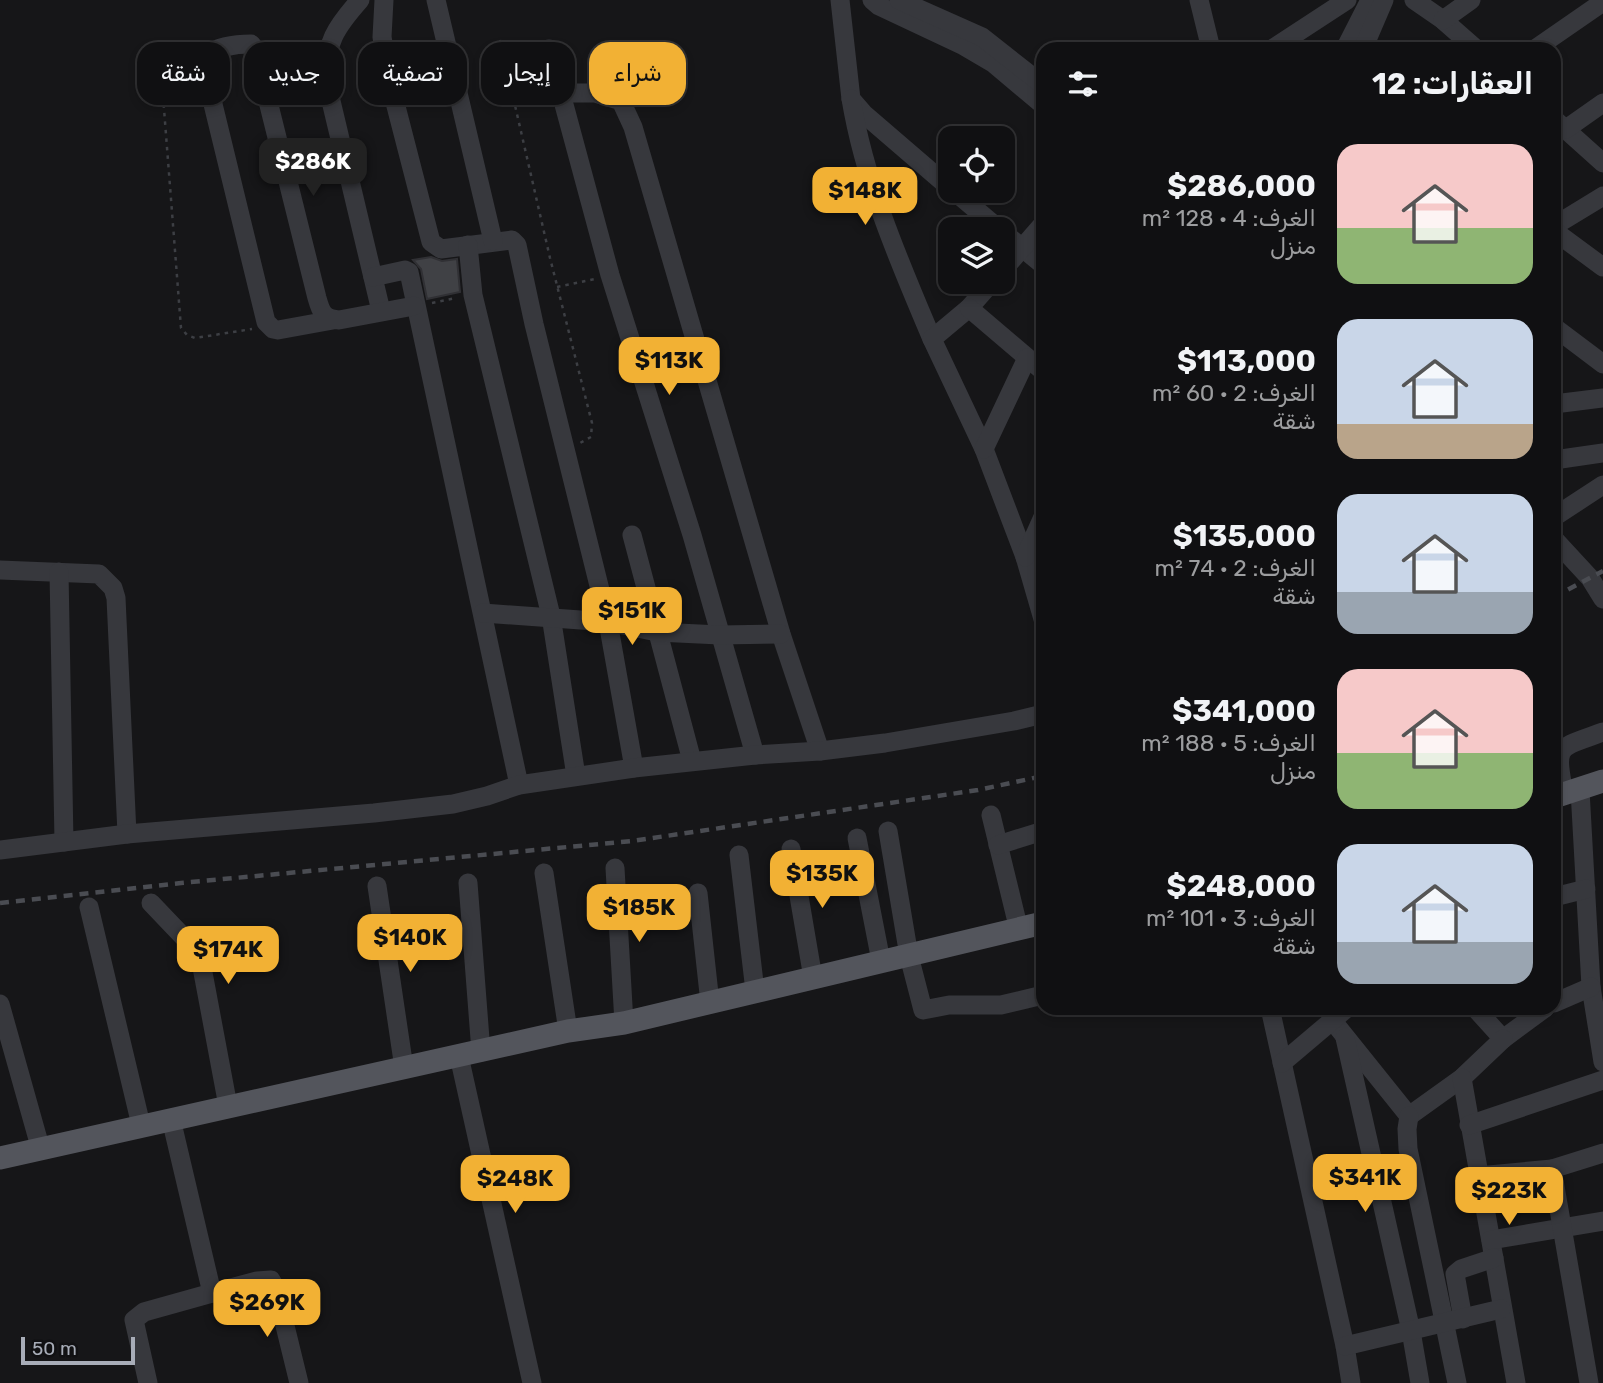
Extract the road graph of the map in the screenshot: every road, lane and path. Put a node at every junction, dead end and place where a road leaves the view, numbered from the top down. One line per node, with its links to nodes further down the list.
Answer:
1 (360, 0): 47 (street)
2 (384, 0): 41 (street)
3 (436, 0): 39 (street)
4 (840, 0): 24 (street)
5 (872, 0): 25 (street)
6 (899, 0): 22 (street)
7 (1199, 0): 16 (street)
8 (1347, 0): 17 (street)
9 (1370, 0): 18 (street)
10 (1384, 0): 19 (street)
11 (1414, 0): 14 (street)
12 (1471, 0): 14 (street)
13 (1603, 2): 21 (street)
14 (1443, 20): 20 (street)
15 (500, 40): 48 (path)
16 (1209, 42)
17 (1283, 42)
18 (1349, 42)
19 (1366, 42)
20 (1468, 42)
21 (1545, 42)
22 (1036, 79)
23 (575, 93): 81 (street)
24 (851, 99): 32 (street); 57 (street)
25 (1036, 99)
26 (1603, 103): 29 (street)
27 (164, 105): 55 (path)
28 (564, 105): 46 (street)
29 (1561, 124)
30 (1561, 125): 31 (street)
31 (1603, 163)
32 (938, 177)
33 (1603, 196): 36 (street)
34 (968, 203): 35 (street)
35 (985, 217)
36 (1561, 223)
37 (1036, 232): 42 (street)
38 (1561, 234): 45 (street)
39 (493, 241): 41 (street); 63 (street)
40 (1015, 242): 42 (street)
41 (468, 245): 50 (street)
42 (1022, 248): 43 (street); 44 (street)
43 (1015, 256)
44 (1036, 259)
45 (1603, 267)
46 (610, 275): 48 (path); 82 (street)
47 (373, 277): 51 (street); 53 (street)
48 (557, 287): 63 (path)
49 (981, 294): 52 (street)
50 (473, 295): 51 (path); 78 (street)
51 (414, 306): 53 (street); 77 (street)
52 (969, 308): 57 (street); 58 (street)
53 (381, 311): 54 (street)
54 (333, 320): 55 (street); 55 (street)
55 (269, 327)
56 (1561, 332): 59 (street)
57 (932, 339): 64 (street)
58 (1027, 358): 60 (street); 64 (street)
59 (1603, 364)
60 (1036, 365)
61 (1603, 398): 62 (street)
62 (1561, 403)
63 (566, 447): 79 (street)
64 (984, 449): 72 (street)
65 (1603, 453): 66 (street)
66 (1561, 459)
67 (1603, 485): 68 (street)
68 (1561, 512)
69 (1036, 533): 72 (street)
70 (632, 535): 80 (street)
71 (1561, 547): 76 (street)
72 (1026, 557): 75 (street)
73 (0, 569): 74 (street)
74 (59, 572): 98 (street); 100 (street)
75 (1036, 593)
76 (1603, 599)
77 (483, 613): 78 (street); 93 (street)
78 (551, 616): 79 (street); 91 (street)
79 (608, 622): 80 (street); 89 (street)
80 (657, 632): 82 (street); 88 (street)
81 (781, 634): 82 (street); 86 (street)
82 (720, 635): 87 (street)
83 (1036, 716): 86 (street)
84 (1603, 732): 85 (street)
85 (1561, 750)
86 (820, 751): 87 (street)
87 (755, 755): 88 (street)
88 (692, 761): 89 (street)
89 (634, 768): 91 (street)
90 (1561, 773): 94 (street)
91 (576, 776): 93 (street)
92 (1603, 781): 94 (main road)
93 (519, 785): 98 (street)
94 (1566, 794): 109 (street)
95 (990, 815): 101 (street)
96 (888, 831): 117 (street)
97 (1036, 833): 101 (street)
98 (127, 834): 100 (street)
99 (857, 838): 118 (street)
100 (64, 842): 103 (street)
101 (998, 845): 115 (street)
102 (791, 849): 119 (street)
103 (0, 850)
104 (739, 855): 121 (street)
105 (615, 868): 131 (street)
106 (544, 873): 132 (street)
107 (468, 883): 136 (street)
108 (377, 886): 139 (street)
109 (1586, 889): 111 (street); 116 (street)
110 (698, 893): 124 (street)
111 (1561, 895)
112 (150, 903): 142 (street)
113 (89, 907): 145 (street)
114 (1036, 925): 115 (main road)
115 (1019, 930): 117 (main road)
116 (1596, 950): 120 (street)
117 (909, 957): 118 (main road); 122 (street)
118 (881, 961): 119 (main road)
119 (813, 978): 121 (main road)
120 (1591, 987): 123 (street); 135 (street)
121 (755, 991): 124 (main road)
122 (1036, 997)
123 (1561, 1000)
124 (710, 1003): 131 (main road)
125 (0, 1004): 147 (street)
126 (1272, 1015): 138 (street)
127 (1338, 1015): 138 (street)
128 (1342, 1015): 133 (street)
129 (1482, 1015): 134 (street)
130 (1535, 1015): 134 (street)
131 (624, 1023): 132 (main road)
132 (568, 1031): 136 (main road)
133 (1345, 1038): 143 (street); 158 (street)
134 (1503, 1038): 140 (street)
135 (1601, 1039): 137 (street)
136 (470, 1054): 139 (main road); 162 (street)
137 (1603, 1062)
138 (1282, 1063): 159 (street)
139 (404, 1068): 142 (main road)
140 (1461, 1078): 143 (street); 146 (street)
141 (1603, 1080): 146 (street)
142 (228, 1106): 144 (main road)
143 (1409, 1116): 157 (street)
144 (171, 1119): 145 (main road); 155 (street)
145 (141, 1125): 147 (main road)
146 (1469, 1125): 151 (street)
147 (41, 1150): 149 (main road)
148 (1603, 1153): 150 (street)
149 (0, 1158)
150 (1552, 1169): 151 (street); 153 (street)
151 (1478, 1176): 154 (street)
152 (1603, 1221): 153 (street)
153 (1563, 1229): 154 (street); 167 (street)
154 (1492, 1249): 156 (street); 157 (street)
155 (212, 1293): 160 (street); 161 (street)
156 (1501, 1309): 157 (street); 166 (street)
157 (1454, 1321): 158 (street); 165 (street)
158 (1411, 1331): 159 (street); 164 (street)
159 (1345, 1346): 163 (street)
160 (149, 1383)
161 (299, 1383)
162 (532, 1383)
163 (1351, 1383)
164 (1420, 1383)
165 (1457, 1383)
166 (1516, 1383)
167 (1589, 1383)

